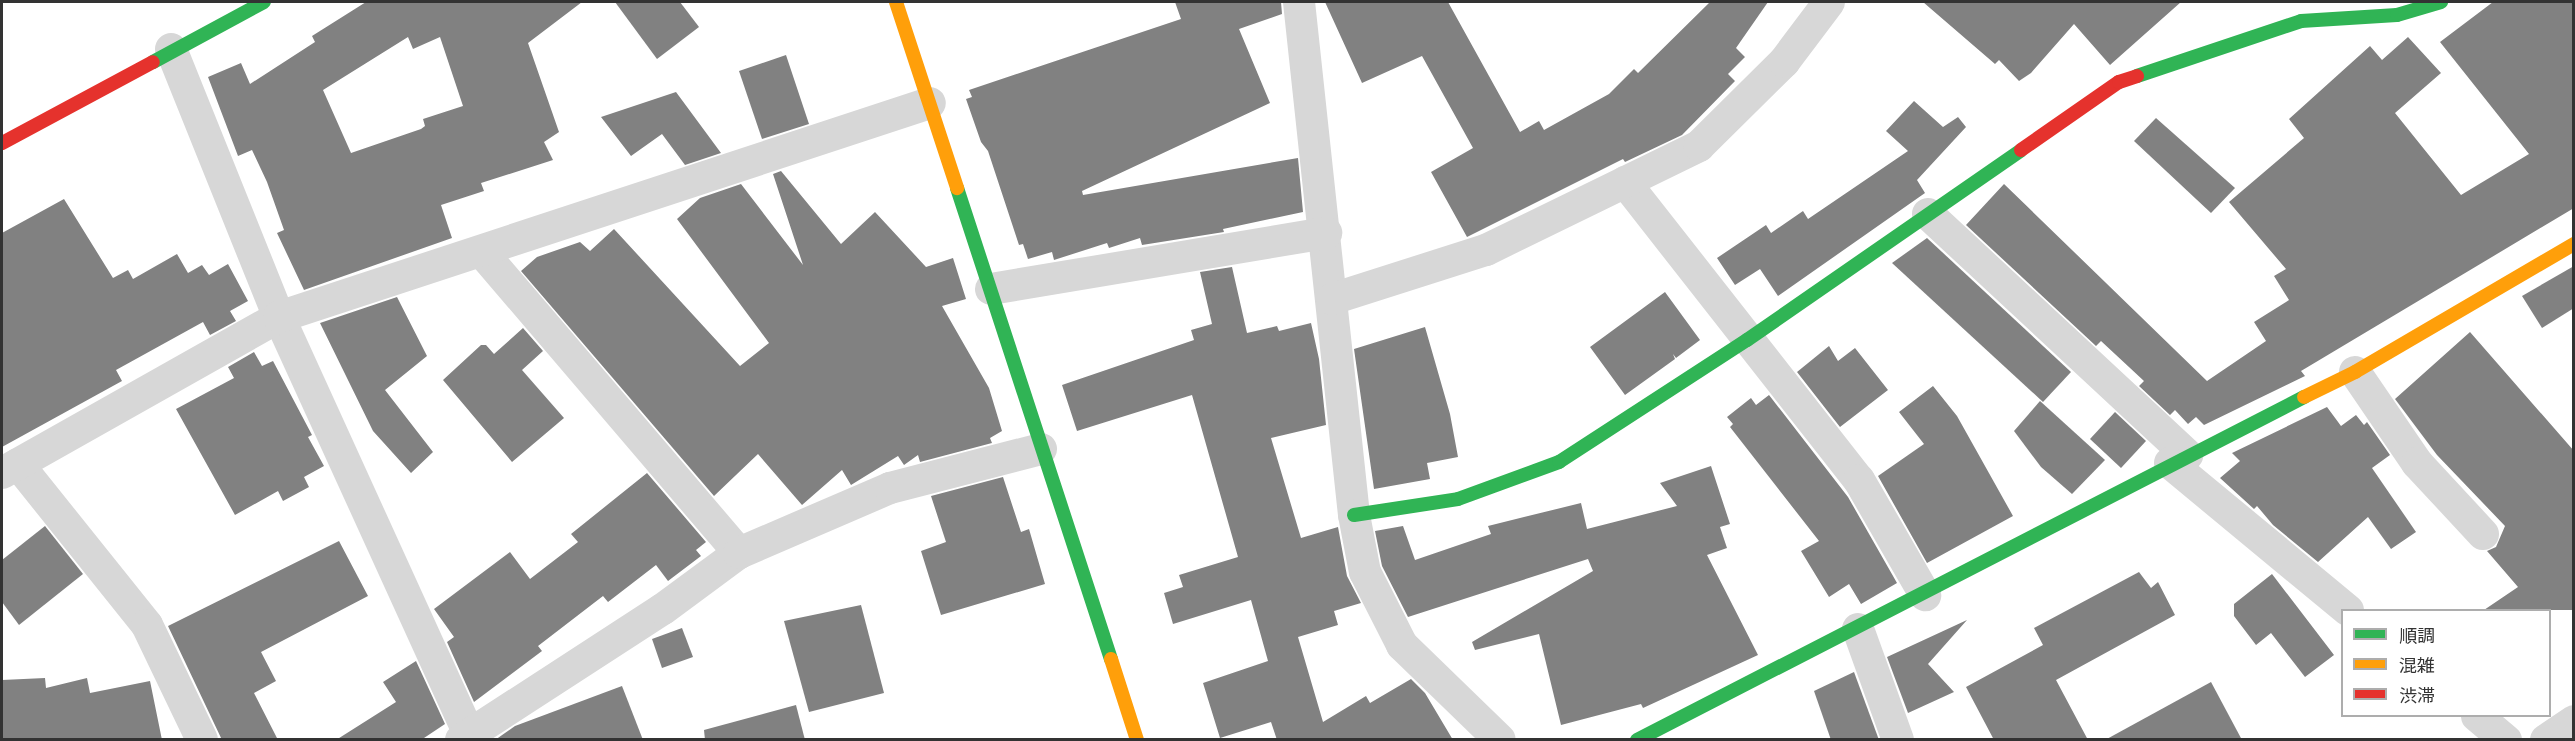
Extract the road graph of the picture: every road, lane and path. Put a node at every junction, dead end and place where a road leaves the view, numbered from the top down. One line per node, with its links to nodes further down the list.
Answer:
1 (264, 2): 6 (street)
2 (896, 2): 7 (street)
3 (1299, 2): 11 (street)
4 (1829, 2): 9 (street)
5 (2441, 2): 10 (street)
6 (171, 50): 8 (street); 16 (street)
7 (930, 103): 13 (street); 14 (street)
8 (2, 143)
9 (1625, 182): 15 (street); 17 (street)
10 (1928, 214): 17 (street); 20 (street)
11 (1326, 233): 14 (street); 15 (street)
12 (2574, 244): 18 (street)
13 (482, 252): 16 (street); 24 (street)
14 (991, 289): 19 (street)
15 (1332, 298): 22 (street)
16 (279, 317): 21 (street); 30 (street)
17 (1747, 340): 22 (street); 25 (street)
18 (2355, 372): 20 (street); 23 (street)
19 (1041, 449): 24 (street); 33 (street)
20 (2178, 459): 25 (street); 26 (street)
21 (10, 468): 32 (street)
22 (1354, 514): 34 (street)
23 (2483, 534)
24 (739, 553): 30 (street)
25 (1925, 595): 27 (street)
26 (2347, 609)
27 (1858, 629): 31 (street); 35 (street)
28 (2478, 717): 36 (street)
29 (2574, 721): 37 (street)
30 (465, 737)
31 (1650, 737)
32 (202, 740)
33 (1137, 740)
34 (1500, 740)
35 (1898, 740)
36 (2506, 740)
37 (2546, 740)

